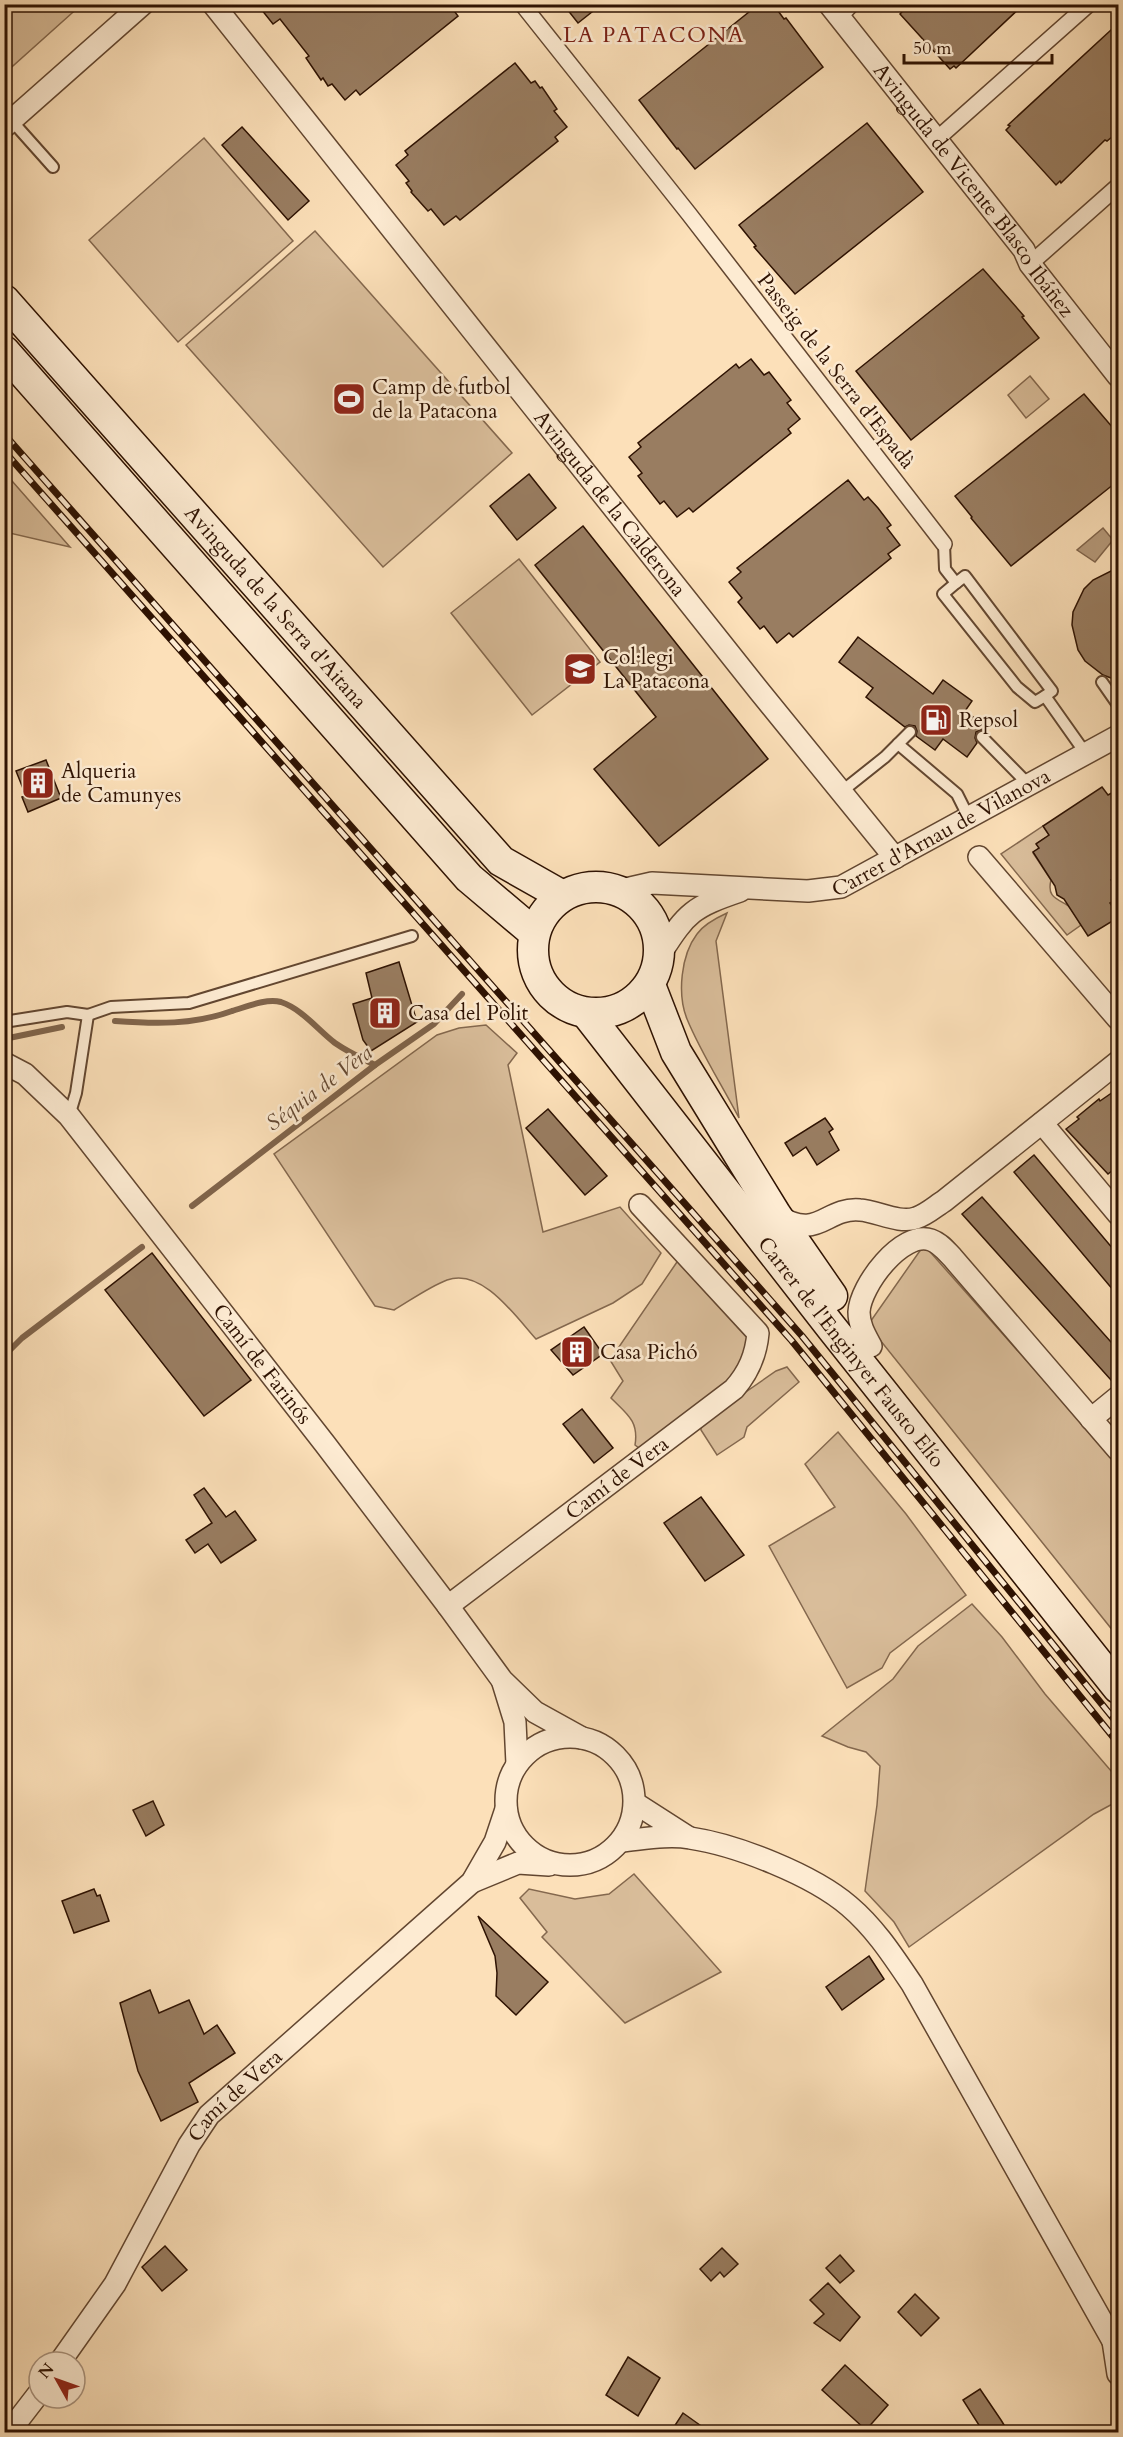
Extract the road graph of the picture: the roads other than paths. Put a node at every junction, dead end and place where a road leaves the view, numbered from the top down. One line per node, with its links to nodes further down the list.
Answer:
1 (142, 4): 6 (street)
2 (213, 4): 25 (street, Avinguda de la Calderona)
3 (522, 4): 14 (street, Passeig de la Serra d'Espadà)
4 (1089, 4): 7 (street)
5 (840, 9): 7 (street, Avinguda de Vicente Blasco Ibáñez)
6 (8, 124): 8 (lane)
7 (937, 139): 10 (street, Avinguda de Vicente Blasco Ibáñez)
8 (53, 167)
9 (1119, 186): 10 (street)
10 (1030, 264): 13 (street, Avinguda de Vicente Blasco Ibáñez)
11 (4, 300): 31 (main road, Avinguda de la Serra d'Aitana)
12 (4, 351): 32 (main road, Avinguda de la Serra d'Aitana)
13 (1118, 374)
14 (944, 544): 15 (lane, Passeig de la Serra d'Espadà)
15 (956, 583): 17 (lane); 17 (lane)
16 (1102, 682): 18 (lane)
17 (1045, 696): 23 (lane)
18 (1119, 705)
19 (910, 732): 22 (lane)
20 (1119, 736): 23 (street, Carrer d'Arnau de Vilanova)
21 (981, 737): 24 (lane)
22 (898, 744): 25 (lane); 26 (lane)
23 (1086, 754): 24 (street, Carrer d'Arnau de Vilanova)
24 (1029, 785): 26 (street, Carrer d'Arnau de Vilanova)
25 (841, 792): 28 (street, Avinguda de la Calderona)
26 (969, 818): 28 (street, Carrer d'Arnau de Vilanova)
27 (979, 857): 38 (street)
28 (895, 858): 29 (street, Carrer d'Arnau de Vilanova)
29 (754, 886): 30 (street, Carrer d'Arnau de Vilanova); 34 (street, Carrer d'Arnau de Vilanova)
30 (617, 891): 31 (main road); 34 (main road)
31 (561, 895): 32 (main road)
32 (533, 932): 36 (main road)
33 (412, 936): 37 (lane)
34 (661, 953): 35 (main road)
35 (650, 985): 36 (main road); 47 (main road, Carrer de l'Enginyer Fausto Elío)
36 (587, 1014): 56 (main road, Carrer de l'Enginyer Fausto Elío)
37 (88, 1015): 39 (lane); 42 (lane)
38 (1119, 1019)
39 (4, 1022)
40 (4, 1063): 42 (street, Camí de Farinós)
41 (1116, 1068): 43 (street)
42 (69, 1116): 53 (street, Camí de Farinós)
43 (1042, 1123): 44 (street); 46 (street)
44 (944, 1201): 47 (street); 48 (street)
45 (640, 1205): 53 (street, Camí de Vera)
46 (1119, 1214)
47 (776, 1215): 49 (main road, Carrer de l'Enginyer Fausto Elío)
48 (941, 1245): 49 (street, Carrer de l'Enginyer Fausto Elío); 51 (street)
49 (871, 1346): 54 (main road, Carrer de l'Enginyer Fausto Elío)
50 (1119, 1397): 51 (street)
51 (1091, 1419): 52 (street)
52 (1119, 1450)
53 (448, 1606): 55 (street, Camí de Farinós)
54 (1119, 1654)
55 (502, 1680): 57 (street, Camí de Farinós); 58 (street, Camí de Farinós)
56 (1119, 1688)
57 (582, 1738): 58 (street); 59 (street)
58 (517, 1764): 60 (street)
59 (635, 1803): 61 (street); 62 (street)
60 (506, 1809): 63 (street); 64 (street, Camí de Vera)
61 (688, 1837): 62 (street); 65 (street)
62 (622, 1840): 63 (street)
63 (559, 1865): 64 (street, Camí de Vera)
64 (472, 1882): 66 (street, Camí de Vera)
65 (1116, 2343): 67 (street)
66 (68, 2350)
67 (1119, 2374)
68 (27, 2409): 69 (street)
69 (9, 2433)

